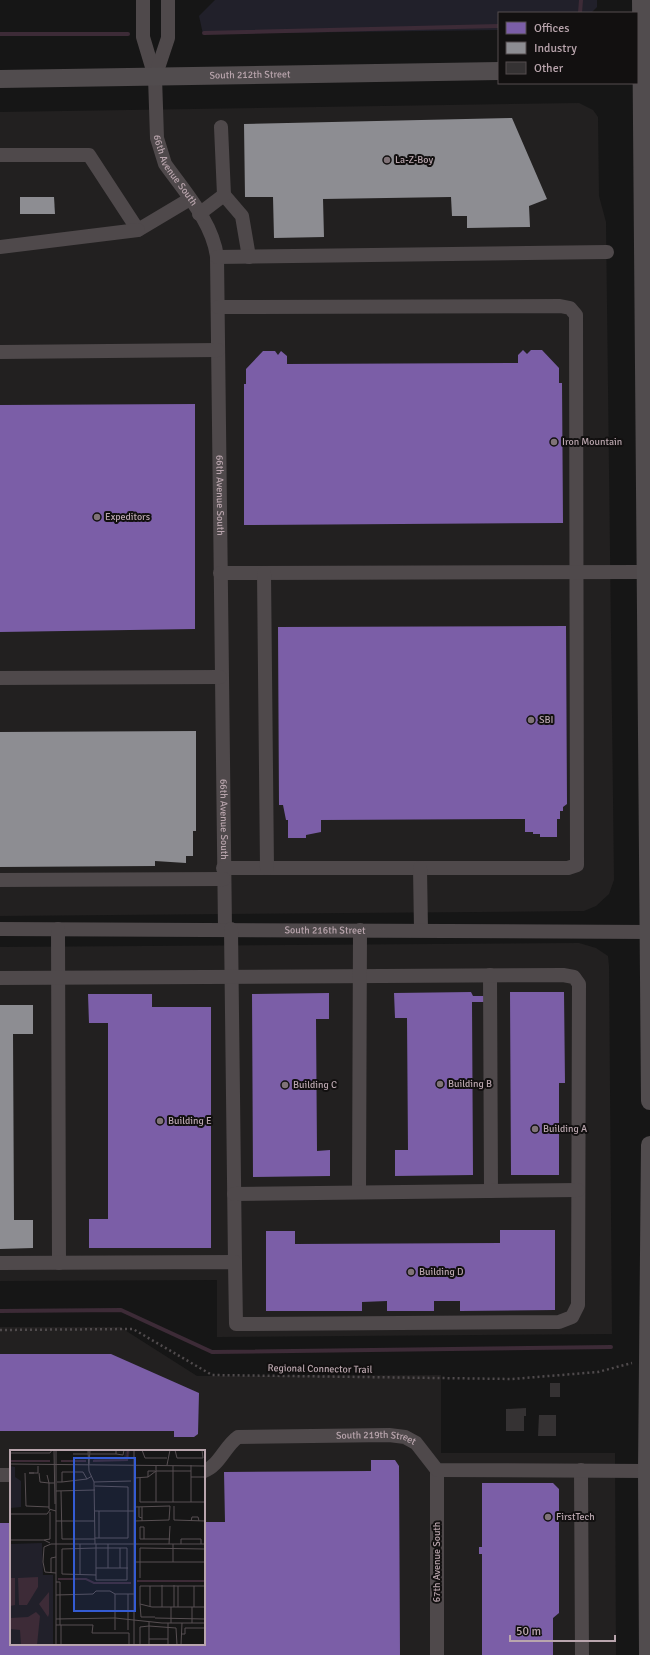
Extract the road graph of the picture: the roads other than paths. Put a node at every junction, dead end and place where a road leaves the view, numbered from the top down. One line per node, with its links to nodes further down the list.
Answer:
1 (143, 0): 6 (street, 66th Avenue South)
2 (168, 0): 6 (street, 66th Avenue South)
3 (641, 0): 4 (main road)
4 (643, 68): 10 (main road)
5 (498, 71): 6 (main road, South 212th Street)
6 (155, 77): 7 (main road, South 212th Street); 12 (street, 66th Avenue South)
7 (0, 79)
8 (221, 127): 11 (street)
9 (0, 155): 15 (street)
10 (646, 178): 14 (main road)
11 (224, 194): 13 (street); 19 (street)
12 (190, 199): 13 (street, 66th Avenue South); 15 (street)
13 (200, 214): 18 (street, 66th Avenue South)
14 (647, 219): 23 (main road)
15 (138, 230): 16 (street)
16 (0, 247)
17 (607, 252): 19 (street)
18 (217, 257): 19 (street); 20 (street, 66th Avenue South)
19 (249, 257)
20 (218, 307): 21 (street, 66th Avenue South); 25 (street)
21 (218, 350): 22 (street); 27 (street, 66th Avenue South)
22 (0, 352)
23 (648, 529): 26 (main road)
24 (264, 572): 25 (street); 27 (street); 31 (street)
25 (577, 572): 26 (street); 32 (street)
26 (646, 572): 30 (main road)
27 (220, 573): 28 (street, 66th Avenue South)
28 (220, 677): 29 (street); 33 (street, 66th Avenue South)
29 (0, 678)
30 (648, 683): 40 (main road)
31 (267, 868): 32 (street); 33 (street)
32 (420, 868): 39 (street)
33 (224, 873): 34 (street); 37 (street, 66th Avenue South)
34 (0, 880)
35 (0, 929): 36 (street, South 216th Street)
36 (58, 929): 37 (street, South 216th Street); 44 (street)
37 (228, 929): 38 (street, South 216th Street); 42 (street, 66th Avenue South)
38 (360, 930): 39 (street, South 216th Street); 43 (street)
39 (421, 930): 40 (street, South 216th Street)
40 (649, 932): 46 (main road)
41 (490, 975): 43 (street); 48 (street); 49 (street)
42 (232, 976): 43 (street); 44 (street); 51 (street, 66th Avenue South)
43 (359, 976): 50 (street)
44 (58, 977): 45 (street); 54 (street)
45 (0, 978)
46 (650, 1101)
47 (650, 1145): 58 (main road)
48 (578, 1190): 49 (street); 52 (street, 66th Avenue South)
49 (491, 1191): 50 (street)
50 (359, 1192): 51 (street)
51 (234, 1194): 52 (street, 66th Avenue South)
52 (235, 1262): 54 (street)
53 (0, 1263): 54 (street)
54 (59, 1263)
55 (437, 1470): 56 (street); 57 (street, South 219th Street); 59 (street, 67th Avenue South)
56 (582, 1470): 58 (street); 60 (street)
57 (205, 1471)
58 (646, 1471): 61 (main road)
59 (438, 1655)
60 (582, 1655)
61 (648, 1655)

